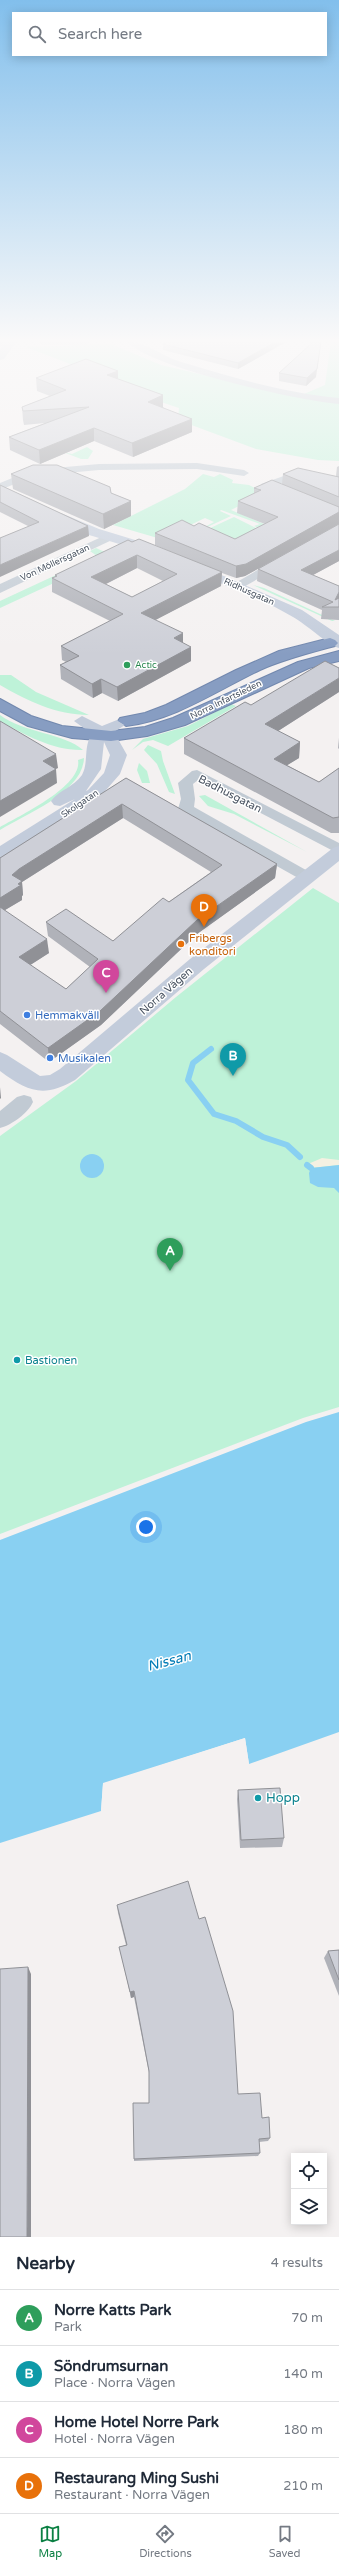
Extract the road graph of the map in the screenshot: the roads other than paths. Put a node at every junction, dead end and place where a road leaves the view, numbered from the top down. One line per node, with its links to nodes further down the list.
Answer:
1 (244, 473): 3 (street)
2 (339, 485): 5 (street)
3 (0, 488): 4 (street)
4 (14, 496)
5 (291, 496)
6 (50, 512): 7 (street, Ridhusgatan)
7 (110, 537): 9 (street, Ridhusgatan); 10 (street, Von Möllersgatan)
8 (291, 555): 9 (street)
9 (236, 586): 11 (street, Ridhusgatan)
10 (0, 589)
11 (335, 648): 15 (highway, Norra Infartsleden); 16 (highway, Norra Infartsleden)
12 (0, 694): 14 (highway, Norra Infartsleden)
13 (0, 704): 16 (highway, Norra Infartsleden)
14 (82, 721): 15 (highway, Norra Infartsleden); 16 (street)
15 (132, 721): 16 (street)
16 (104, 734): 17 (street, Skolgatan); 19 (street, Skolgatan)
17 (0, 838)
18 (339, 851): 20 (street, Norra Vägen); 20 (street, Badhusgatan)
19 (0, 854)
20 (307, 878): 21 (street, Norra Vägen)
21 (0, 1060)
22 (24, 1102): 23 (street)
23 (0, 1121)

